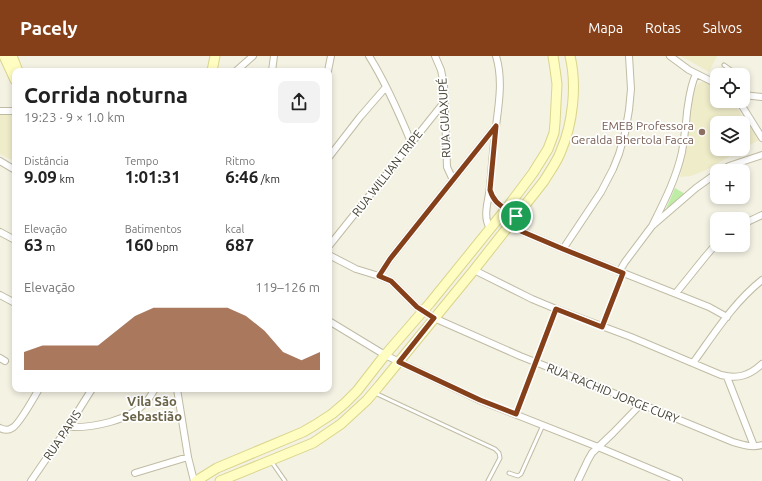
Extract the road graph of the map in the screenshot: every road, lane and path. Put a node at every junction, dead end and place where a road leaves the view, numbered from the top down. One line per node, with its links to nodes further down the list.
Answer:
1 (4, 56): 21 (main road)
2 (12, 56): 15 (main road)
3 (214, 56): 16 (main road)
4 (253, 56): 17 (street)
5 (274, 56): 18 (street)
6 (331, 56): 19 (street)
7 (369, 56): 24 (street)
8 (435, 56): 27 (street, RUA GUAXUPÉ)
9 (496, 56): 31 (street)
10 (553, 56): 42 (main road)
11 (570, 56): 44 (main road)
12 (629, 56): 53 (street)
13 (670, 56): 22 (street)
14 (724, 65): 20 (lane)
15 (17, 68)
16 (212, 68)
17 (239, 68)
18 (272, 68)
19 (329, 68)
20 (728, 68)
21 (12, 73)
22 (696, 74): 23 (street); 47 (street)
23 (710, 81)
24 (386, 87): 33 (street); 34 (street)
25 (750, 96): 26 (street)
26 (762, 97)
27 (444, 101): 33 (street, RUA WILLIAN TRIPE); 40 (street, RUA GUAXUPÉ)
28 (744, 108): 32 (street)
29 (0, 111): 30 (street)
30 (12, 111)
31 (496, 126): 40 (street); 41 (street)
32 (762, 138)
33 (411, 142): 52 (street, RUA WILLIAN TRIPE)
34 (332, 153)
35 (762, 155): 37 (street)
36 (0, 161): 38 (street)
37 (735, 164)
38 (12, 168)
39 (710, 178): 47 (street)
40 (453, 180): 58 (street)
41 (490, 190): 42 (street); 48 (street)
42 (506, 209): 44 (main road); 48 (main road)
43 (762, 215): 45 (street)
44 (516, 216): 46 (main road)
45 (750, 221)
46 (509, 226): 50 (main road); 53 (street)
47 (652, 226): 57 (street)
48 (490, 228): 50 (main road); 64 (main road)
49 (0, 232): 51 (street)
50 (502, 233): 56 (main road)
51 (12, 238)
52 (332, 242)
53 (563, 249): 57 (street)
54 (710, 252): 60 (street)
55 (332, 257): 58 (street, RUA RACHID JORGE CURY)
56 (474, 270): 63 (street); 66 (main road)
57 (621, 273): 60 (street); 68 (path)
58 (379, 276): 64 (street, RUA RACHID JORGE CURY)
59 (762, 280): 65 (street)
60 (676, 294): 65 (street)
61 (0, 295): 62 (street)
62 (12, 301)
63 (556, 309): 68 (street); 71 (path)
64 (423, 311): 66 (street, RUA RACHID JORGE CURY); 69 (main road)
65 (727, 317): 72 (street)
66 (434, 318): 70 (main road); 71 (street, RUA RACHID JORGE CURY)
67 (332, 323): 69 (street)
68 (602, 327): 72 (street)
69 (385, 355): 70 (street); 89 (main road)
70 (399, 362): 79 (main road); 81 (street)
71 (536, 362): 80 (street, RUA RACHID JORGE CURY); 81 (path)
72 (693, 363): 74 (street)
73 (762, 364): 74 (street)
74 (727, 377): 86 (street)
75 (37, 392): 84 (street)
76 (90, 392): 83 (street, RUA PARIS)
77 (153, 392): 83 (street)
78 (177, 392): 88 (street)
79 (374, 393): 90 (main road); 98 (lane)
80 (641, 404): 86 (street, RUA RACHID JORGE CURY); 87 (street)
81 (516, 414): 82 (street)
82 (543, 425): 87 (street); 92 (lane)
83 (68, 427): 94 (street, RUA PARIS)
84 (3, 429)
85 (762, 445): 86 (street, RUA RACHID JORGE CURY)
86 (754, 446)
87 (598, 447): 99 (street); 100 (street)
88 (188, 457): 91 (street); 95 (street)
89 (233, 461): 93 (main road); 95 (main road)
90 (270, 461): 93 (main road); 97 (lane)
91 (135, 473)
92 (509, 473)
93 (231, 476): 96 (main road)
94 (31, 481)
95 (195, 481)
96 (220, 481)
97 (285, 481)
98 (488, 481)
99 (578, 481)
100 (679, 481)

